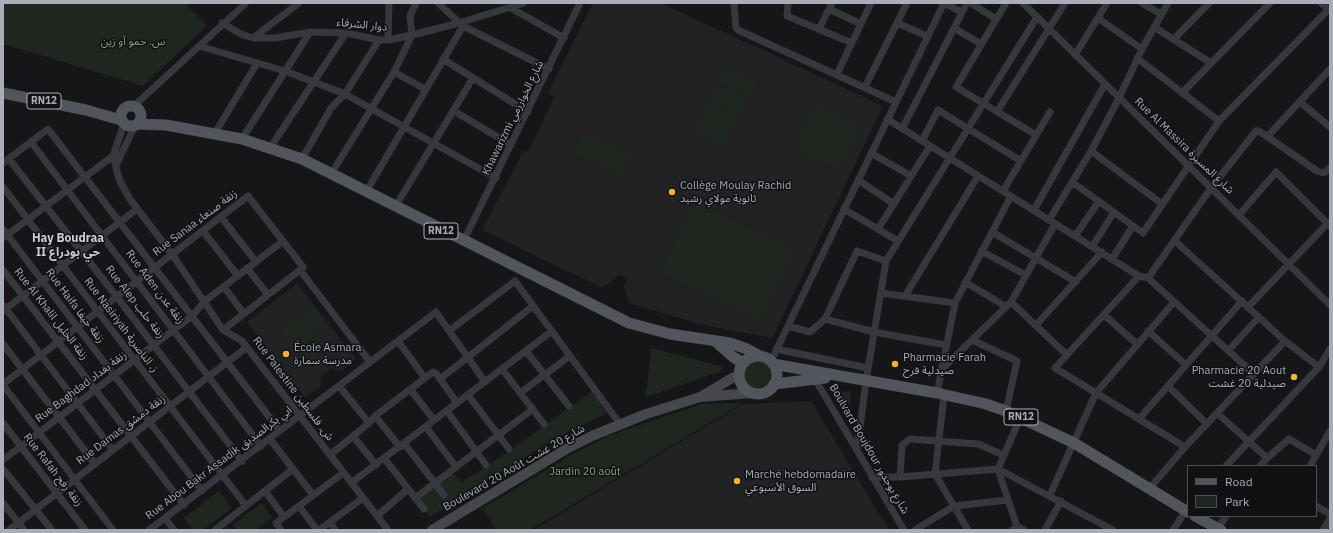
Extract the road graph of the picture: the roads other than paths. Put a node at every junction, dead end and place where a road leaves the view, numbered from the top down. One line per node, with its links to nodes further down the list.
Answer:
1 (246, 3): 32 (street)
2 (299, 3): 44 (street)
3 (389, 3): 48 (street)
4 (416, 3): 42 (street)
5 (438, 3): 35 (street)
6 (524, 3): 25 (street, دوار الشرفاء)
7 (580, 3): 45 (street, Khawarizmi شارع الخوارزمي)
8 (734, 3): 62 (street)
9 (788, 3): 38 (street)
10 (872, 3): 34 (street)
11 (907, 3): 33 (street)
12 (944, 3): 27 (street); 43 (street)
13 (966, 3): 27 (street)
14 (971, 3): 31 (street)
15 (1006, 3): 31 (street)
16 (1023, 3): 29 (street, Rue Al Massira شارع المسيرة)
17 (1065, 3): 39 (street)
18 (1107, 3): 30 (street)
19 (1142, 3): 28 (street)
20 (1168, 3): 28 (street)
21 (1210, 3): 46 (street)
22 (1270, 3): 57 (street)
23 (1321, 3): 26 (street)
24 (830, 6): 34 (street); 38 (street)
25 (511, 8): 35 (street, دوار الشرفاء); 45 (street)
26 (1330, 9): 82 (street)
27 (962, 12): 37 (street)
28 (1161, 14): 36 (street)
29 (1037, 17): 39 (street, Rue Al Massira شارع المسيرة); 74 (street)
30 (1098, 18): 52 (street); 53 (street)
31 (996, 19): 50 (street)
32 (222, 23): 44 (street, دوار الشرفاء); 51 (street)
33 (897, 23): 43 (street); 66 (street)
34 (861, 24): 49 (street)
35 (461, 25): 42 (street, دوار الشرفاء); 55 (street); 58 (street)
36 (1154, 26): 46 (street); 52 (street)
37 (954, 28): 50 (street); 86 (street)
38 (819, 29): 49 (street)
39 (1049, 29): 53 (street, Rue Al Massira شارع المسيرة); 78 (street)
40 (310, 32): 41 (street, دوار الشرفاء); 44 (street, دوار الشرفاء); 60 (street)
41 (346, 33): 47 (street, دوار الشرفاء); 64 (street)
42 (412, 35): 48 (street, دوار الشرفاء); 61 (street)
43 (927, 36): 72 (street)
44 (253, 38)
45 (564, 38): 58 (street, Khawarizmi شارع الخوارزمي)
46 (1174, 39): 57 (street)
47 (379, 40): 48 (street, دوار الشرفاء); 70 (street)
48 (388, 40)
49 (852, 43): 62 (street)
50 (981, 44): 74 (street)
51 (198, 46): 56 (street); 80 (street)
52 (1142, 49): 54 (street)
53 (1075, 55): 65 (street, Rue Al Massira شارع المسيرة)
54 (1138, 58): 69 (street); 71 (street)
55 (443, 59): 63 (street); 67 (street)
56 (257, 62): 60 (street); 87 (street)
57 (1211, 63): 69 (street)
58 (549, 69): 77 (street, Khawarizmi شارع الخوارزمي)
59 (1330, 69): 73 (street)
60 (285, 71): 64 (street); 90 (street)
61 (394, 72): 67 (street); 75 (street)
62 (837, 74): 66 (street)
63 (473, 78): 76 (street); 77 (street)
64 (314, 81): 70 (street); 96 (street)
65 (1105, 84): 71 (street, Rue Al Massira شارع المسيرة); 128 (street)
66 (865, 87): 72 (street)
67 (425, 89): 83 (street)
68 (3, 93): 80 (main road, RN12)
69 (1182, 93): 82 (street)
70 (345, 94): 75 (street); 102 (street)
71 (1119, 98): 97 (street); 106 (street, Rue Al Massira شارع المسيرة)
72 (896, 102): 81 (street)
73 (1300, 102): 85 (street); 89 (street)
74 (983, 104): 78 (street); 84 (street)
75 (372, 108): 83 (street); 108 (street)
76 (454, 111): 93 (street); 94 (street)
77 (528, 112): 94 (street, Khawarizmi شارع الخوارزمي)
78 (997, 112): 88 (street)
79 (1050, 112): 88 (street)
80 (131, 118): 87 (main road, RN12); 99 (street); 105 (street)
81 (887, 119): 86 (street); 98 (street)
82 (1218, 121): 106 (street)
83 (404, 126): 93 (street); 119 (street)
84 (968, 128): 91 (street); 100 (street); 103 (street)
85 (1330, 128)
86 (902, 129): 91 (street)
87 (215, 133): 90 (main road, RN12)
88 (1036, 135): 103 (street)
89 (1267, 138): 107 (street); 116 (street)
90 (242, 139): 96 (main road, RN12)
91 (922, 141): 95 (street)
92 (31, 142): 101 (street); 111 (street); 117 (street, Rue Aden زنقة عدن)
93 (434, 142): 112 (street); 125 (street)
94 (511, 145): 112 (street, Khawarizmi شارع الخوارزمي)
95 (930, 146): 100 (street); 109 (street)
96 (270, 148): 102 (main road, RN12)
97 (1091, 151): 114 (street); 123 (street)
98 (871, 153): 109 (street); 113 (street)
99 (113, 156): 105 (street, Rue Palestine ش. فلسطين); 111 (street)
100 (950, 158): 110 (street); 144 (street)
101 (9, 159): 104 (street); 124 (street, Rue Alep زنقة حلب)
102 (302, 159): 108 (main road, RN12)
103 (1020, 161): 118 (street)
104 (3, 164)
105 (116, 165): 126 (street, Rue Palestine ش. فلسطين)
106 (1188, 166): 116 (street, Rue Al Massira شارع المسيرة); 123 (street)
107 (1330, 168)
108 (331, 174): 119 (main road, RN12)
109 (912, 176): 122 (street)
110 (978, 176): 118 (street); 175 (street)
111 (85, 177): 117 (street); 133 (street)
112 (496, 178): 146 (street, Khawarizmi شارع الخوارزمي)
113 (858, 180): 122 (street); 127 (street)
114 (1072, 182): 121 (street); 134 (street)
115 (3, 187): 132 (street, Rue Nasiriyah ز. الناصرية)
116 (1211, 188): 130 (street, Rue Al Massira شارع المسيرة); 145 (street)
117 (67, 190): 124 (street); 141 (street, Rue Aden زنقة عدن)
118 (1003, 191): 120 (street)
119 (366, 192): 125 (main road, RN12)
120 (1011, 196): 128 (street); 139 (street)
121 (1099, 201): 129 (street); 142 (street)
122 (894, 204): 137 (street)
123 (1162, 204): 136 (street)
124 (46, 206): 132 (street); 148 (street, Rue Alep زنقة حلب)
125 (395, 207): 146 (main road, RN12)
126 (137, 209): 133 (street); 151 (street, Rue Palestine ش. فلسطين)
127 (844, 209): 137 (street); 192 (street)
128 (1034, 210): 134 (street)
129 (1114, 212): 136 (street); 147 (street)
130 (1239, 215): 135 (street); 157 (street, Rue Al Massira شارع المسيرة)
131 (221, 217): 138 (street, Rue Sanaa زنقة صنعاء); 143 (street, Rue Sanaa زنقة صنعاء); 155 (street)
132 (28, 220): 140 (street); 156 (street, Rue Nasiriyah ز. الناصرية)
133 (119, 222): 141 (street); 158 (street)
134 (1052, 222): 142 (street); 152 (street)
135 (1329, 224): 157 (street)
136 (1133, 226): 153 (street)
137 (878, 229): 144 (street)
138 (202, 231): 151 (street, Rue Sanaa زنقة صنعاء); 163 (street)
139 (992, 232): 149 (street); 152 (street)
140 (4, 234): 166 (street, Rue Haifa زنقة حيفا)
141 (102, 236): 148 (street); 167 (street, Rue Aden زنقة عدن)
142 (1075, 236): 147 (street)
143 (283, 241): 155 (street, Rue Baghdad زنقة بغداد); 161 (street)
144 (898, 241): 154 (street)
145 (1175, 241): 165 (street); 177 (street)
146 (463, 242): 203 (main road, RN12)
147 (1092, 246): 150 (street)
148 (81, 251): 156 (street); 174 (street, Rue Alep زنقة حلب)
149 (981, 251): 162 (street); 168 (street)
150 (1102, 252): 153 (street); 169 (street)
151 (172, 254): 158 (street, Rue Sanaa زنقة صنعاء); 176 (street, Rue Palestine ش. فلسطين)
152 (1035, 258): 162 (street); 169 (street)
153 (1112, 259): 164 (street)
154 (886, 261): 171 (street); 190 (street)
155 (256, 262): 159 (street, Rue Baghdad زنقة بغداد)
156 (63, 265): 166 (street); 185 (street, Rue Nasiriyah ز. الناصرية)
157 (1289, 265): 181 (street, Rue Al Massira شارع المسيرة); 183 (street)
158 (155, 268): 167 (street, Rue Sanaa زنقة صنعاء); 188 (street)
159 (247, 268): 163 (street, Rue Baghdad زنقة بغداد); 172 (street)
160 (3, 270): 173 (street, Rue Al Khalil زنقة الخليل)
161 (300, 270): 172 (street); 221 (street)
162 (1026, 275): 180 (street)
163 (238, 276): 170 (street, Rue Baghdad زنقة بغداد)
164 (1139, 276): 165 (street); 187 (street)
165 (1148, 278): 178 (street)
166 (42, 281): 173 (street); 193 (street, Rue Haifa زنقة حيفا)
167 (136, 282): 174 (street, Rue Sanaa زنقة صنعاء); 194 (street, Rue Aden زنقة عدن)
168 (965, 282): 179 (street); 180 (street)
169 (1076, 282): 191 (street)
170 (224, 287): 176 (street, Rue Baghdad زنقة بغداد); 186 (street)
171 (881, 292): 175 (street); 199 (street)
172 (268, 295): 186 (street)
173 (23, 296): 184 (street); 205 (street, Rue Al Khalil زنقة الخليل)
174 (117, 296): 185 (street, Rue Sanaa زنقة صنعاء); 208 (street, Rue Alep زنقة حلب)
175 (905, 296): 179 (street)
176 (205, 301): 188 (street, Rue Baghdad زنقة بغداد); 195 (street, Rue Palestine ش. فلسطين)
177 (1242, 301): 183 (street); 200 (street)
178 (1174, 302): 198 (street); 200 (street)
179 (955, 303): 209 (street)
180 (1008, 304): 191 (street); 201 (street)
181 (1330, 305)
182 (533, 306): 196 (street); 197 (street); 219 (street)
183 (1248, 308): 189 (street)
184 (4, 309): 215 (street)
185 (98, 311): 193 (street, Rue Sanaa زنقة صنعاء); 220 (street, Rue Nasiriyah ز. الناصرية)
186 (244, 314): 195 (street)
187 (1104, 314): 207 (street); 216 (street)
188 (192, 316): 194 (street, Rue Baghdad زنقة بغداد); 222 (street)
189 (1259, 317): 204 (street); 214 (street)
190 (825, 320): 192 (street); 199 (street)
191 (1036, 325): 216 (street)
192 (788, 326): 212 (street)
193 (77, 327): 205 (street, Rue Sanaa زنقة صنعاء); 234 (street, Rue Haifa زنقة حيفا)
194 (173, 330): 208 (street, Rue Baghdad زنقة بغداد); 236 (street, Rue Aden زنقة عدن)
195 (223, 330): 210 (street, Rue Palestine ش. فلسطين)
196 (449, 331): 202 (street, Rue Abou Bakr Assadik ابي بكرالصديق); 219 (street)
197 (552, 331): 213 (street); 217 (street)
198 (1148, 331): 207 (street); 225 (street)
199 (874, 332): 209 (street); 227 (street)
200 (1212, 336): 214 (street); 225 (street)
201 (972, 340): 230 (street); 261 (street)
202 (398, 341): 221 (street, Rue Abou Bakr Assadik ابي بكرالصديق); 237 (street)
203 (715, 341): 218 (main road, RN12); 223 (main road)
204 (1285, 341): 226 (street); 233 (street)
205 (58, 342): 215 (street, Rue Sanaa زنقة صنعاء); 247 (street, Rue Al Khalil زنقة الخليل)
206 (3, 344): 228 (street)
207 (1137, 344): 251 (street)
208 (154, 345): 220 (street, Rue Baghdad زنقة بغداد); 248 (street, Rue Alep زنقة حلب)
209 (946, 345): 230 (street)
210 (247, 347): 222 (street, Rue Damas زنقة دمشق); 263 (street, Rue Palestine ش. فلسطين)
211 (1330, 348): 226 (street)
212 (776, 349): 224 (street); 227 (street)
213 (526, 351): 229 (street); 231 (street)
214 (1228, 351): 233 (street)
215 (41, 355): 228 (street, Rue Sanaa زنقة صنعاء); 255 (street)
216 (1067, 355): 251 (street)
217 (570, 356): 231 (street); 273 (street)
218 (760, 356): 223 (main road); 224 (main road, RN12)
219 (467, 357): 238 (street); 241 (street)
220 (134, 360): 234 (street, Rue Baghdad زنقة بغداد); 258 (street, Rue Nasiriyah ز. الناصرية)
221 (370, 362): 244 (street, Rue Abou Bakr Assadik ابي بكرالصديق)
222 (227, 363): 236 (street, Rue Damas زنقة دمشق); 276 (street)
223 (743, 363): 232 (main road)
224 (772, 363): 235 (main road, RN12); 243 (main road)
225 (1186, 365): 245 (street)
226 (1319, 367): 284 (street)
227 (868, 368): 240 (street)
228 (22, 369): 242 (street, Rue Sanaa زنقة صنعاء); 266 (street)
229 (502, 369): 241 (street); 249 (street)
230 (941, 370): 252 (street)
231 (545, 374): 249 (street); 257 (street)
232 (739, 374): 250 (main road); 254 (main road)
233 (1254, 374): 262 (street)
234 (114, 375): 247 (street, Rue Baghdad زنقة بغداد); 269 (street, Rue Haifa زنقة حيفا)
235 (834, 376): 239 (main road, RN12); 240 (main road, RN12)
236 (208, 377): 248 (street, Rue Damas زنقة دمشق); 288 (street, Rue Aden زنقة عدن)
237 (425, 378): 238 (street); 246 (street)
238 (440, 378): 256 (street)
239 (815, 379): 243 (main road, RN12); 292 (street, Boulvard Boujdour شارع بوجدور)
240 (866, 381): 252 (main road, RN12); 292 (street)
241 (485, 382): 253 (street)
242 (3, 384): 278 (street)
243 (774, 384): 250 (main road, RN12)
244 (339, 386): 263 (street, Rue Abou Bakr Assadik ابي بكرالصديق); 271 (street)
245 (1168, 386): 267 (street); 274 (street)
246 (410, 389): 264 (street); 268 (street)
247 (95, 390): 255 (street, Rue Baghdad زنقة بغداد); 280 (street, Rue Al Khalil زنقة الخليل)
248 (190, 391): 258 (street, Rue Damas زنقة دمشق); 300 (street, Rue Alep زنقة حلب)
249 (520, 393): 259 (street)
250 (752, 393): 254 (main road)
251 (1096, 393): 267 (street); 285 (street)
252 (940, 394): 261 (main road, RN12); 283 (street)
253 (468, 395): 256 (street); 279 (street)
254 (700, 397): 273 (main road, Boulevard 20 Août شارع 20 غشت)
255 (78, 403): 266 (street, Rue Baghdad زنقة بغداد); 291 (street)
256 (458, 403): 260 (street)
257 (569, 406)
258 (170, 407): 269 (street, Rue Damas زنقة دمشق); 313 (street, Rue Nasiriyah ز. الناصرية)
259 (533, 409): 272 (street); 279 (street)
260 (447, 411): 268 (street); 293 (street)
261 (1006, 411): 265 (main road, RN12)
262 (1217, 413): 274 (street); 284 (street)
263 (300, 416): 276 (street, Rue Abou Bakr Assadik ابي بكرالصديق); 294 (street, Rue Palestine ش. فلسطين)
264 (375, 416): 271 (street); 286 (street)
265 (1021, 416): 285 (main road, RN12); 295 (street)
266 (60, 417): 278 (street, Rue Baghdad زنقة بغداد); 301 (street)
267 (1139, 419): 289 (street)
268 (434, 420): 275 (street)
269 (150, 422): 280 (street, Rue Damas زنقة دمشق); 321 (street, Rue Haifa زنقة حيفا)
270 (3, 423): 287 (street, Rue Rafah زنقة رفح)
271 (369, 423): 281 (street)
272 (544, 424)
273 (620, 424): 365 (main road, Boulevard 20 Août شارع 20 غشت)
274 (1207, 424): 289 (street)
275 (426, 427): 286 (street); 307 (street)
276 (280, 431): 282 (street, Rue Abou Bakr Assadik ابي بكرالصديق)
277 (1330, 431): 296 (street)
278 (40, 432): 287 (street, Rue Baghdad زنقة بغداد); 316 (street)
279 (499, 435): 290 (street); 293 (street)
280 (131, 436): 291 (street, Rue Damas زنقة دمشق); 332 (street, Rue Al Khalil زنقة الخليل)
281 (353, 436): 294 (street); 302 (street)
282 (270, 439): 288 (street, Rue Abou Bakr Assadik ابي بكرالصديق); 309 (street)
283 (939, 440): 295 (street); 312 (street); 315 (street)
284 (1249, 441): 298 (street); 304 (street)
285 (1074, 443): 320 (main road, RN12); 325 (street)
286 (402, 445): 297 (street); 318 (street)
287 (21, 446): 299 (street, Rue Baghdad زنقة بغداد); 323 (street, Rue Rafah زنقة رفح)
288 (260, 446): 300 (street, Rue Abou Bakr Assadik ابي بكرالصديق)
289 (1185, 447): 320 (street)
290 (509, 449)
291 (113, 450): 301 (street, Rue Damas زنقة دمشق)
292 (857, 450): 314 (street, Boulvard Boujdour شارع بوجدور)
293 (477, 452): 303 (street); 307 (street)
294 (330, 455): 311 (street, Rue Palestine ش. فلسطين)
295 (1003, 455): 310 (street)
296 (1316, 456): 298 (street); 306 (street)
297 (384, 458): 302 (street); 319 (street)
298 (1267, 458): 305 (street)
299 (3, 460)
300 (242, 461): 313 (street, Rue Abou Bakr Assadik ابي بكرالصديق)
301 (95, 464): 316 (street, Rue Damas زنقة دمشق)
302 (376, 465): 317 (street)
303 (486, 465)
304 (1227, 465)
305 (1261, 465)
306 (1311, 465)
307 (456, 467): 318 (street)
308 (3, 469): 338 (street)
309 (293, 469): 322 (street); 326 (street)
310 (998, 469): 312 (street); 325 (street); 329 (street)
311 (343, 473): 317 (street, Rue Palestine ش. فلسطين); 326 (street)
312 (935, 474): 315 (street); 335 (street)
313 (222, 476): 321 (street, Rue Abou Bakr Assadik ابي بكرالصديق); 333 (street, Rue Nasiriyah ز. الناصرية)
314 (872, 477): 315 (street); 366 (street, Boulvard Boujdour شارع بوجدور)
315 (900, 477)
316 (75, 479): 323 (street, Rue Damas زنقة دمشق); 357 (street)
317 (351, 483): 327 (street, Rue Palestine ش. فلسطين)
318 (435, 483): 324 (street); 328 (street)
319 (408, 489): 328 (street); 342 (street)
320 (1149, 489): 339 (main road, RN12)
321 (202, 491): 332 (street, Rue Abou Bakr Assadik ابي بكرالصديق)
322 (265, 491): 333 (street); 343 (street)
323 (57, 493): 338 (street, Rue Damas زنقة دمشق); 356 (street, Rue Rafah زنقة رفح)
324 (444, 495)
325 (1050, 495): 330 (street)
326 (313, 496): 334 (street)
327 (363, 498): 342 (street, Rue Palestine ش. فلسطين); 348 (street)
328 (415, 498): 337 (street)
329 (1008, 500): 335 (street); 351 (street)
330 (1061, 501): 369 (street); 370 (street)
331 (3, 503): 349 (street)
332 (184, 505): 346 (street, Rue Abou Bakr Assadik ابي بكرالصديق)
333 (246, 506): 350 (street)
334 (299, 506): 343 (street); 362 (street)
335 (954, 506): 367 (street); 368 (street)
336 (1317, 507): 341 (street)
337 (424, 509)
338 (36, 510): 349 (street, Rue Damas زنقة دمشق); 355 (street)
339 (1187, 511)
340 (1187, 514): 371 (street)
341 (1330, 514)
342 (377, 516): 364 (street, Rue Palestine ش. فلسطين)
343 (284, 517): 361 (street)
344 (1198, 517): 352 (main road, RN12)
345 (1225, 517): 352 (street)
346 (165, 518): 358 (street, Rue Abou Bakr Assadik ابي بكرالصديق); 359 (street)
347 (1330, 519): 372 (street)
348 (330, 522): 362 (street); 363 (street)
349 (18, 523): 353 (street, Rue Damas زنقة دمشق); 354 (street)
350 (225, 527): 360 (street)
351 (1018, 529)
352 (1219, 529)
353 (9, 530)
354 (24, 530)
355 (52, 530)
356 (85, 530)
357 (113, 530)
358 (149, 530)
359 (174, 530)
360 (215, 530)
361 (281, 530)
362 (318, 530)
363 (335, 530)
364 (388, 530)
365 (432, 530)
366 (904, 530)
367 (915, 530)
368 (968, 530)
369 (1046, 530)
370 (1113, 530)
371 (1173, 530)
372 (1323, 530)

